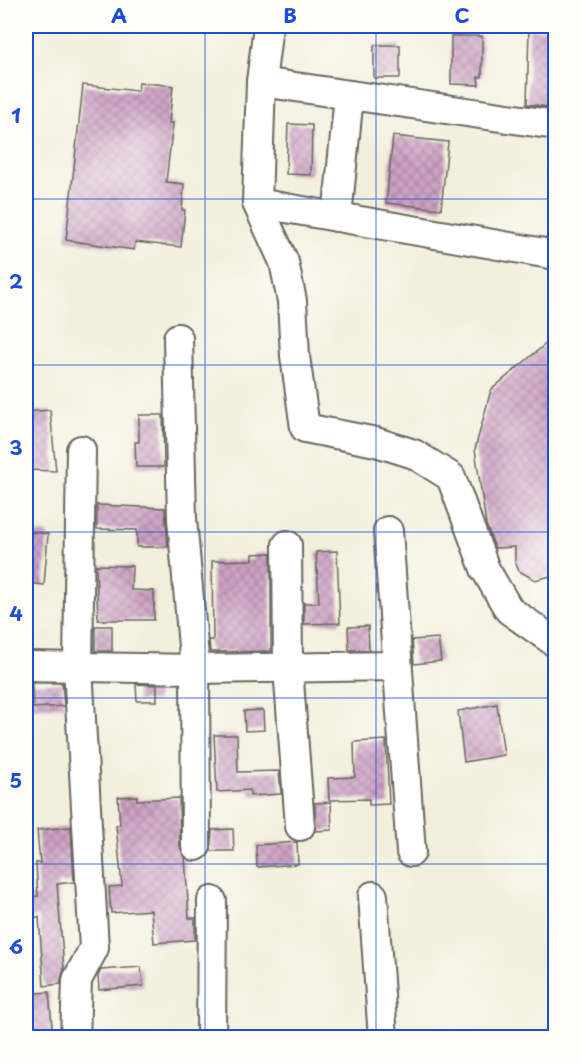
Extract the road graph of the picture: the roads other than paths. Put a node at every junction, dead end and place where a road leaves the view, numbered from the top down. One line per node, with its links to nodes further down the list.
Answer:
1 (268, 26): 2 (street)
2 (261, 82): 3 (street); 5 (street)
3 (350, 95): 4 (street); 6 (street)
4 (555, 125)
5 (258, 203): 6 (street); 12 (street)
6 (337, 217): 7 (street)
7 (555, 255)
8 (178, 338): 17 (street)
9 (81, 450): 15 (street)
10 (388, 531): 14 (street)
11 (287, 545): 16 (street)
12 (555, 643)
13 (26, 666): 15 (street)
14 (397, 666): 16 (street); 20 (street)
15 (78, 667): 17 (street); 23 (street)
16 (288, 668): 17 (street); 18 (street)
17 (195, 669): 19 (street)
18 (300, 826)
19 (196, 846)
20 (411, 852)
21 (373, 896): 25 (street)
22 (212, 901): 24 (street)
23 (75, 1038)
24 (211, 1038)
25 (383, 1038)

